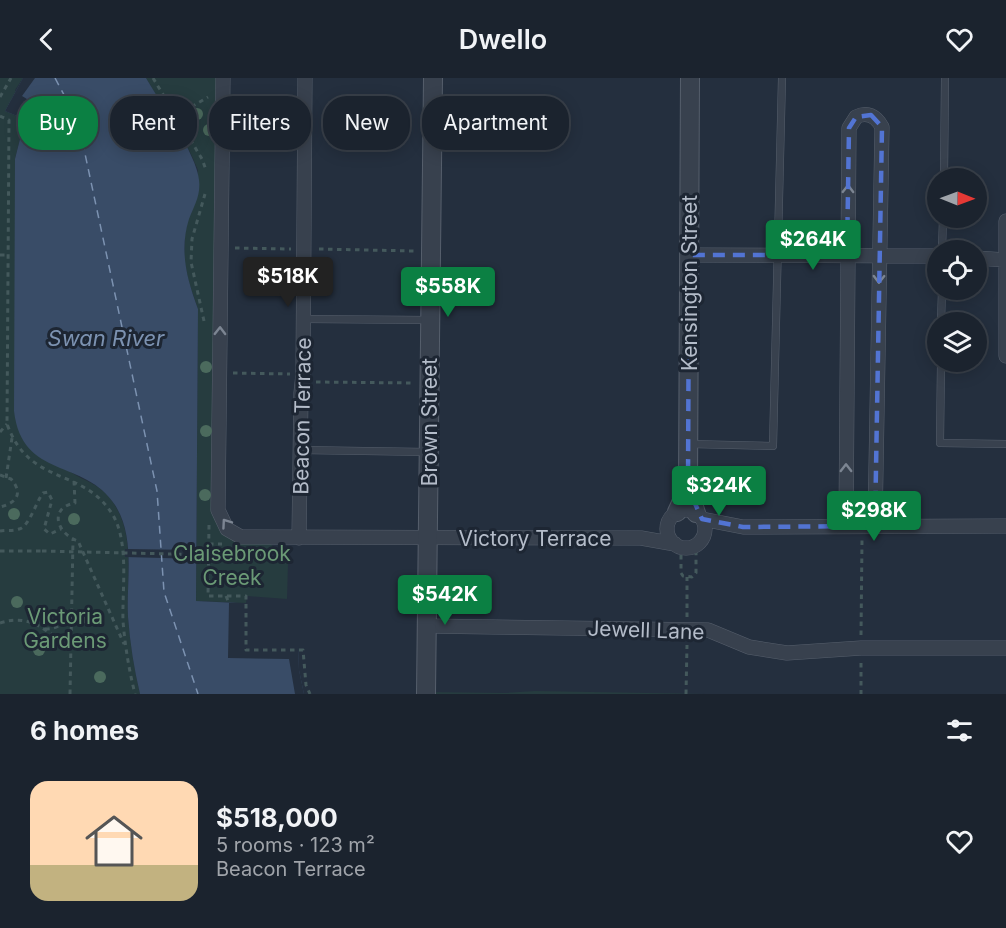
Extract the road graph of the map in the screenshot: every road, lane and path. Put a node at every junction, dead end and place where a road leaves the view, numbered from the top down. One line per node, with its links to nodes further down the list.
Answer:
1 (11, 78): 8 (path)
2 (305, 78): 14 (street, Beacon Terrace)
3 (433, 78): 15 (street, Brown Street)
4 (690, 78): 18 (street, Kensington Street)
5 (782, 78): 19 (lane)
6 (945, 78): 11 (lane)
7 (223, 83): 9 (path); 13 (street, Victory Terrace)
8 (0, 96)
9 (197, 101)
10 (0, 116): 17 (path)
11 (944, 168)
12 (1006, 220): 24 (street)
13 (221, 247): 14 (path); 28 (street, Victory Terrace, one-way to 13)
14 (304, 249): 15 (path); 25 (street, Beacon Terrace)
15 (430, 252): 26 (street, Brown Street)
16 (0, 255): 17 (path)
17 (8, 255): 32 (path)
18 (689, 255): 19 (street); 35 (street, Kensington Street)
19 (777, 255): 20 (street); 35 (lane)
20 (848, 255): 21 (street); 21 (street, one-way to 21); 47 (street, one-way to 20)
21 (880, 256): 22 (street); 48 (street, one-way to 48)
22 (927, 256)
23 (987, 259): 24 (street)
24 (1006, 260): 27 (street)
25 (304, 319): 26 (lane); 30 (street, Beacon Terrace)
26 (430, 320): 31 (street, Brown Street)
27 (1006, 356)
28 (219, 372): 30 (path); 52 (street, Victory Terrace, one-way to 28)
29 (941, 372): 36 (lane)
30 (303, 378): 31 (path); 37 (street, Beacon Terrace)
31 (429, 383): 38 (street, Brown Street)
32 (7, 424): 33 (path); 34 (path)
33 (0, 432)
34 (12, 437): 40 (path); 41 (path)
35 (688, 444): 42 (street, Kensington Street)
36 (1006, 444)
37 (300, 450): 38 (lane); 52 (street, Beacon Terrace)
38 (428, 452): 53 (street, Brown Street)
39 (0, 475): 40 (path)
40 (6, 478): 43 (path)
41 (74, 481): 50 (path); 73 (path)
42 (688, 488): 44 (street, Kensington Street); 45 (street, Kensington Street)
43 (0, 507)
44 (699, 516): 45 (street); 46 (street); 56 (street)
45 (672, 519): 54 (street, Victory Terrace); 57 (street)
46 (743, 526): 47 (street); 56 (street)
47 (846, 526): 48 (street)
48 (875, 526): 49 (street)
49 (1006, 526)
50 (61, 529): 51 (path); 55 (path)
51 (0, 531)
52 (299, 538): 53 (street, Victory Terrace)
53 (429, 538): 54 (street, Victory Terrace); 68 (street, Brown Street)
54 (641, 538): 57 (street, Victory Terrace)
55 (73, 540): 65 (path); 73 (path)
56 (700, 541): 57 (street); 61 (path)
57 (678, 545): 61 (path)
58 (0, 551): 59 (path, bridge)
59 (280, 556)
60 (862, 557): 66 (path)
61 (687, 577): 64 (path)
62 (226, 596): 63 (path)
63 (229, 603)
64 (687, 614)
65 (72, 616): 69 (path); 72 (path)
66 (861, 620)
67 (0, 623): 69 (path)
68 (427, 626): 71 (street, Jewell Lane); 79 (street, Brown Street)
69 (44, 628): 72 (path)
70 (687, 647): 80 (path)
71 (1006, 648)
72 (71, 649): 76 (path)
73 (126, 649): 77 (path)
74 (303, 650): 78 (path)
75 (861, 672): 81 (path)
76 (70, 694)
77 (135, 694)
78 (310, 694)
79 (426, 694)
80 (686, 694)
81 (861, 694)

